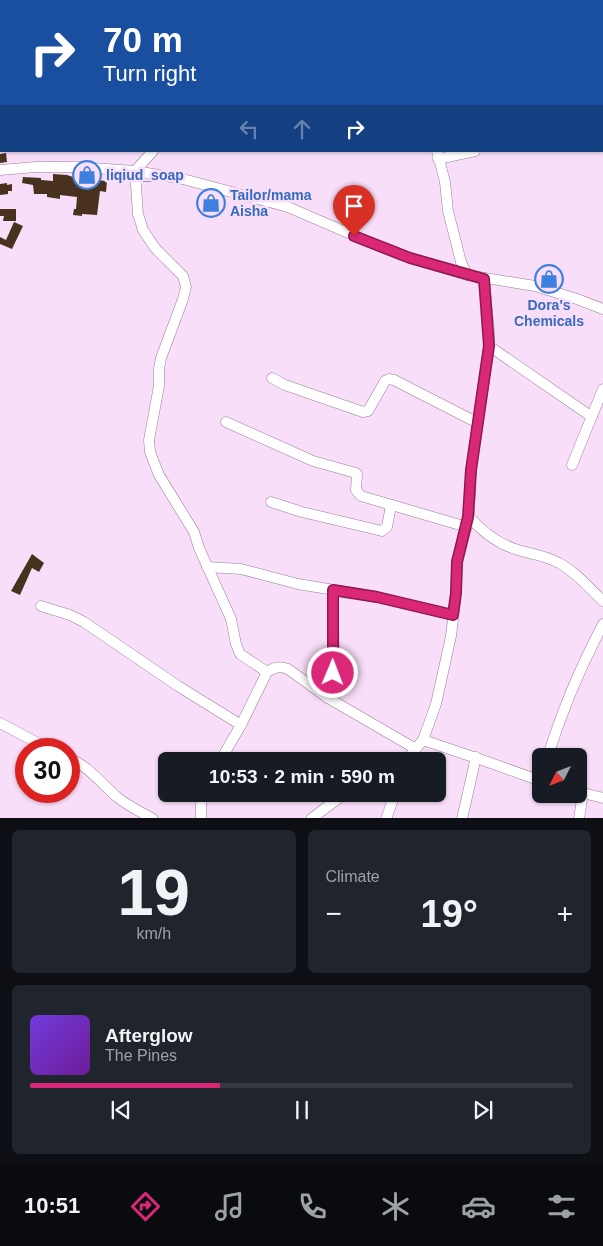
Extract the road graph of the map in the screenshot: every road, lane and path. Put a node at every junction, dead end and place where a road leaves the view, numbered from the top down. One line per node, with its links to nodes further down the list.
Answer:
1 (152, 152): 5 (street)
2 (466, 152): 3 (street)
3 (437, 155): 6 (street)
4 (0, 170): 5 (street)
5 (135, 171): 6 (street); 19 (street)
6 (467, 275): 7 (street)
7 (484, 279): 8 (street); 9 (street)
8 (603, 309)
9 (489, 346): 12 (street); 14 (street)
10 (272, 378): 14 (street)
11 (603, 390): 12 (street)
12 (592, 417): 15 (street)
13 (226, 422): 17 (street)
14 (478, 422): 18 (street)
15 (572, 465)
16 (271, 502): 17 (street)
17 (391, 505): 18 (street)
18 (468, 522): 21 (street); 23 (street)
19 (207, 567): 20 (street); 25 (street)
20 (333, 590): 23 (street); 26 (street)
21 (603, 601)
22 (40, 606): 28 (street)
23 (453, 615): 30 (street)
24 (603, 624): 31 (street)
25 (267, 672): 26 (street); 28 (street)
26 (328, 698): 33 (street)
27 (0, 723): 29 (street)
28 (241, 725): 32 (street)
29 (28, 738)
30 (423, 740): 34 (street); 35 (street)
31 (551, 748)
32 (225, 752)
33 (401, 752)
34 (412, 752)
35 (476, 757): 37 (street); 48 (street)
36 (80, 764): 44 (street)
37 (532, 778)
38 (588, 795): 39 (street)
39 (603, 798)
40 (201, 802): 45 (street)
41 (333, 802): 46 (street)
42 (392, 802): 47 (street)
43 (580, 803): 49 (street)
44 (154, 818)
45 (201, 818)
46 (311, 818)
47 (386, 818)
48 (462, 818)
49 (579, 818)

